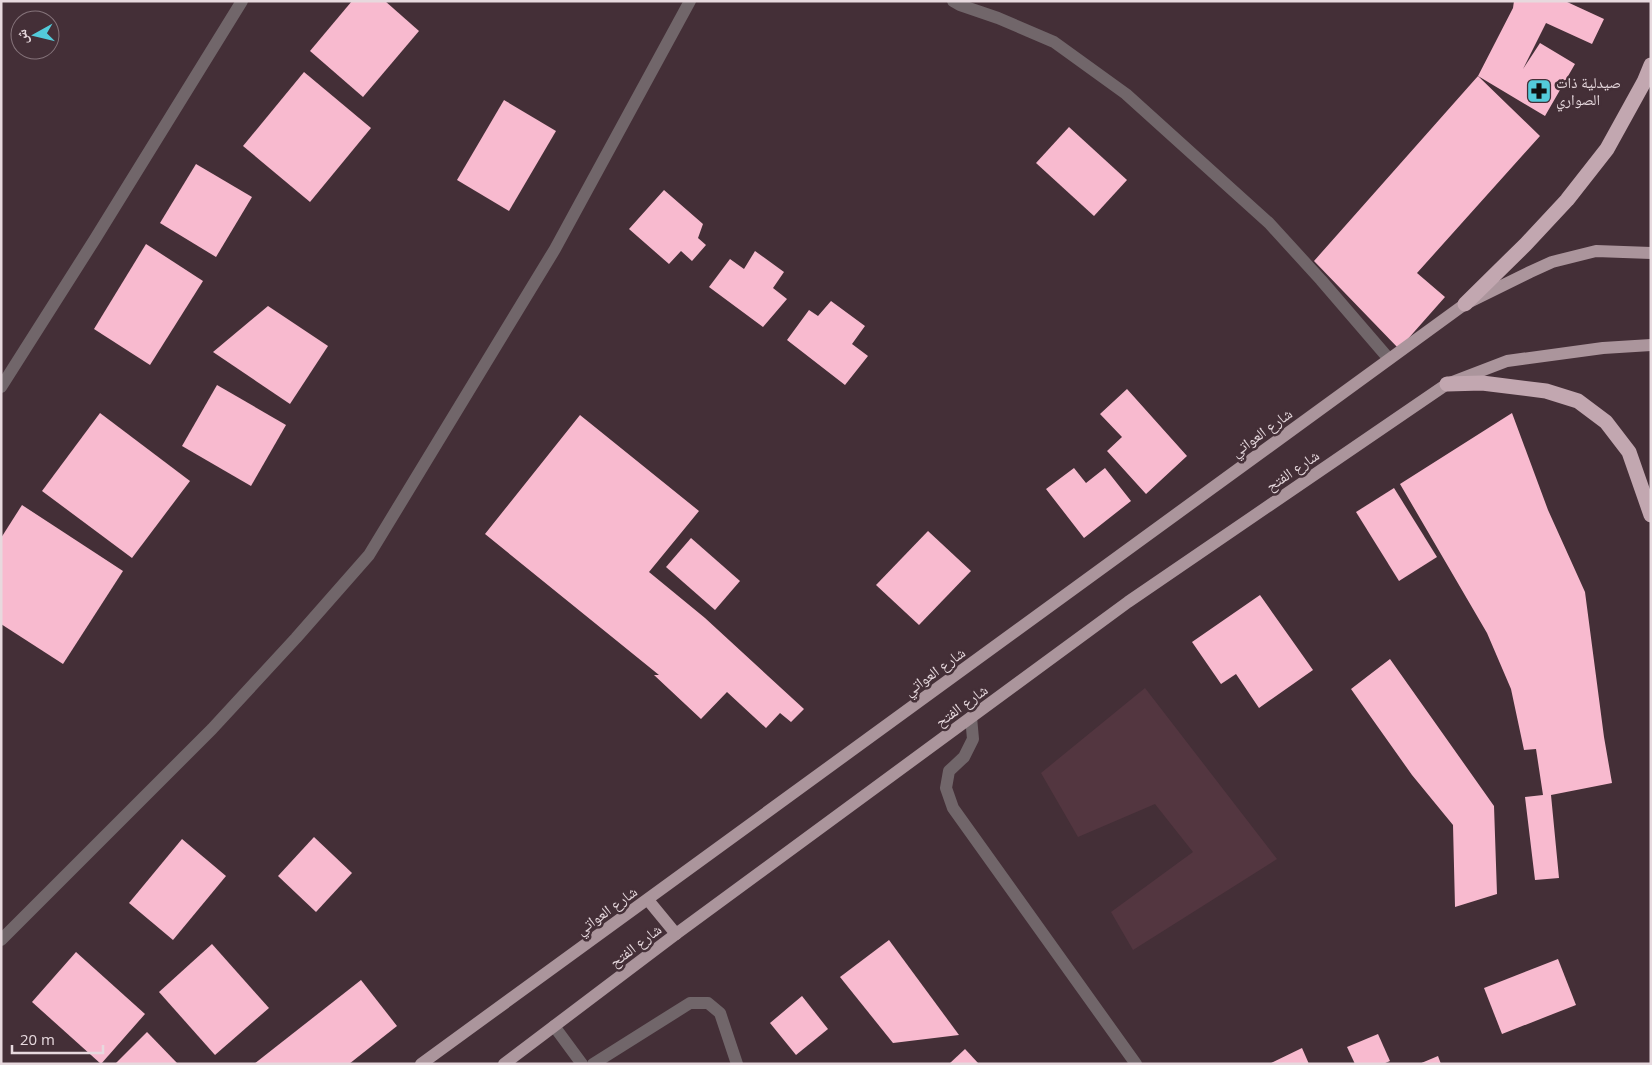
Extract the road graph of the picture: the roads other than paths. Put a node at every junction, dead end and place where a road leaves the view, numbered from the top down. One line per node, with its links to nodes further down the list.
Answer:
1 (242, 1): 10 (street)
2 (690, 1): 15 (street)
3 (953, 1): 8 (street)
4 (1651, 65): 6 (highway)
5 (1651, 253): 6 (main road, شارع العواتي)
6 (1465, 304): 8 (main road, شارع العواتي)
7 (1651, 344): 9 (main road, شارع الفتح)
8 (1389, 359): 13 (main road, شارع العواتي)
9 (1447, 384): 11 (highway); 12 (main road, شارع الفتح)
10 (1, 387)
11 (1651, 515)
12 (971, 718): 14 (main road, شارع الفتح); 22 (street)
13 (648, 900): 14 (main road); 17 (main road, شارع العواتي)
14 (676, 934): 16 (main road, شارع الفتح)
15 (1, 940)
16 (554, 1026): 18 (main road, شارع الفتح); 19 (street)
17 (421, 1064)
18 (504, 1064)
19 (582, 1064)
20 (593, 1064): 21 (street)
21 (737, 1064)
22 (1136, 1064)

